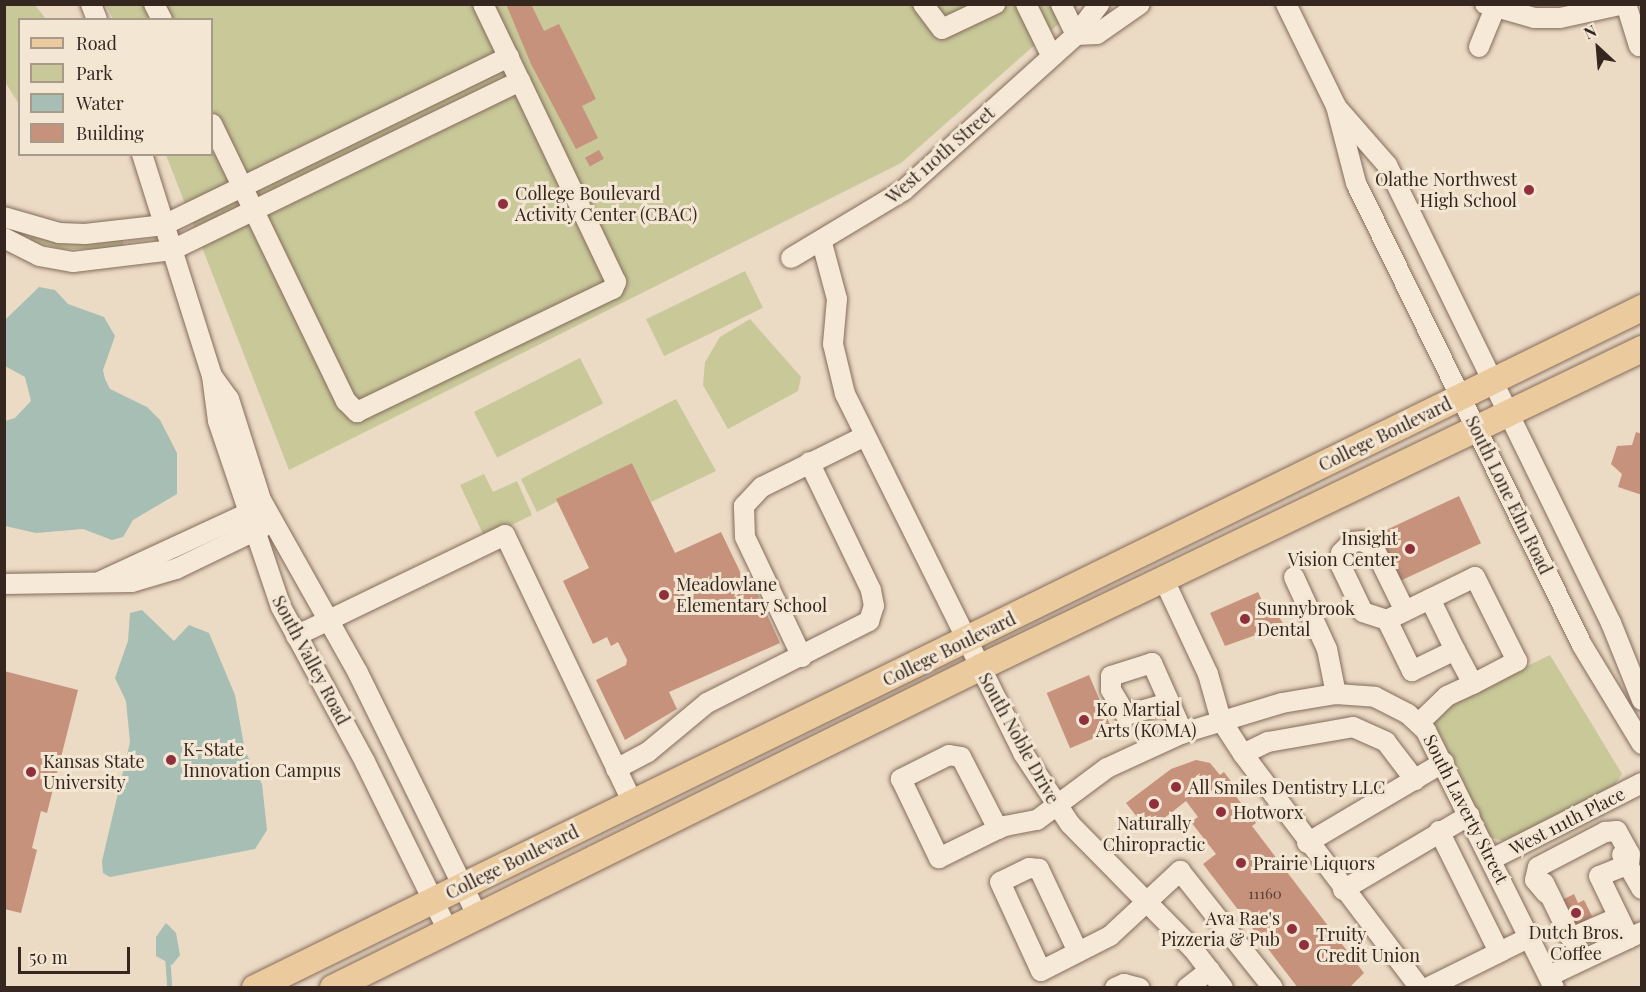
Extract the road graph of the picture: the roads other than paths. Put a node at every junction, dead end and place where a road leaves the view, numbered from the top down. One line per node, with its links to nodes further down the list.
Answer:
1 (483, 4): 15 (street)
2 (923, 4): 3 (street)
3 (994, 4)
4 (1026, 4): 14 (street)
5 (1061, 4): 11 (street)
6 (1098, 4): 11 (street, West 110th Street)
7 (1140, 4): 11 (street, West 110th Street)
8 (1286, 4): 17 (street, South Lone Elm Road)
9 (1625, 4): 10 (street); 12 (street)
10 (1490, 6): 13 (street)
11 (1076, 35): 14 (street, West 110th Street)
12 (1639, 46)
13 (1479, 47)
14 (1051, 55): 25 (street, West 110th Street)
15 (509, 57): 16 (street); 20 (street)
16 (520, 81): 21 (street); 21 (street)
17 (1336, 106): 30 (street, South Lone Elm Road); 31 (street, South Lone Elm Road)
18 (213, 126): 20 (street)
19 (143, 156): 23 (street, South Valley Road)
20 (242, 187): 21 (street); 23 (street)
21 (254, 211): 26 (street)
22 (4, 217): 23 (street)
23 (164, 225): 26 (street, South Valley Road)
24 (4, 238): 26 (street)
25 (822, 243): 27 (street, West 110th Street); 34 (street, South Noble Drive)
26 (172, 250): 36 (street, South Valley Road)
27 (791, 258)
28 (1641, 308): 30 (main road, College Boulevard)
29 (1641, 349): 32 (main road, College Boulevard)
30 (1493, 381): 31 (main road, College Boulevard); 32 (street, South Lone Elm Road)
31 (1461, 397): 33 (street, South Lone Elm Road); 45 (main road, College Boulevard)
32 (1508, 413): 33 (main road, College Boulevard); 51 (street, South Lone Elm Road)
33 (1476, 428): 38 (main road, College Boulevard); 56 (street, South Lone Elm Road)
34 (865, 436): 35 (street); 45 (street, South Noble Drive)
35 (809, 462): 47 (street); 47 (street)
36 (259, 518): 39 (street); 42 (street, South Valley Road); 44 (street, South Valley Road)
37 (1294, 577): 50 (street)
38 (1164, 580): 48 (main road, College Boulevard); 53 (street)
39 (4, 584)
40 (1430, 599): 41 (street); 46 (street); 49 (street)
41 (1405, 611): 43 (street); 43 (street)
42 (328, 620): 44 (street); 59 (street); 70 (street, South Valley Road)
43 (1387, 620): 46 (street)
44 (296, 636): 74 (street, South Valley Road)
45 (967, 640): 48 (street, South Noble Drive); 62 (main road, College Boulevard)
46 (1455, 650): 49 (street)
47 (802, 657): 59 (street)
48 (981, 667): 63 (street, South Noble Drive); 75 (main road, College Boulevard)
49 (1473, 684): 54 (street)
50 (1336, 694): 53 (street, South Laverty Street); 54 (street, South Laverty Street)
51 (1641, 700)
52 (1169, 703): 55 (street)
53 (1221, 720): 55 (street, South Laverty Street); 57 (street)
54 (1419, 723): 58 (street, South Laverty Street)
55 (1183, 733): 63 (street, South Laverty Street)
56 (1641, 744)
57 (1243, 754): 60 (street); 67 (street)
58 (1444, 762): 60 (street); 64 (street, South Laverty Street)
59 (616, 769): 62 (street)
60 (1415, 780): 67 (street)
61 (1641, 783): 68 (street, West 111th Place)
62 (633, 803): 70 (main road, College Boulevard)
63 (1055, 806): 65 (street, South Laverty Street); 73 (street, South Noble Drive)
64 (1470, 814): 66 (street); 68 (street, South Laverty Street)
65 (998, 829): 65 (street, South Laverty Street)
66 (1439, 831): 72 (street); 81 (street)
67 (1307, 843): 72 (street)
68 (1491, 859): 79 (street, South Laverty Street)
69 (1629, 864): 71 (street); 76 (street); 76 (street)
70 (462, 886): 74 (main road, College Boulevard); 75 (street, South Valley Road)
71 (1641, 889)
72 (1343, 890): 91 (street)
73 (1145, 900): 80 (street); 82 (street, South Noble Drive); 90 (street)
74 (433, 901): 77 (street, South Valley Road); 84 (main road, College Boulevard)
75 (478, 917): 77 (main road, College Boulevard)
76 (1620, 917): 78 (street)
77 (448, 931): 85 (main road, College Boulevard)
78 (1635, 935): 83 (street)
79 (1530, 937): 81 (street); 83 (street, South Laverty Street)
80 (1078, 952): 80 (street)
81 (1499, 952): 92 (street)
82 (1210, 970): 88 (street); 89 (street, South Noble Drive)
83 (1552, 982)
84 (255, 987)
85 (333, 987)
86 (1115, 987): 87 (street)
87 (1140, 987)
88 (1187, 987)
89 (1223, 987)
90 (1273, 987)
91 (1420, 987)
92 (1427, 987)

